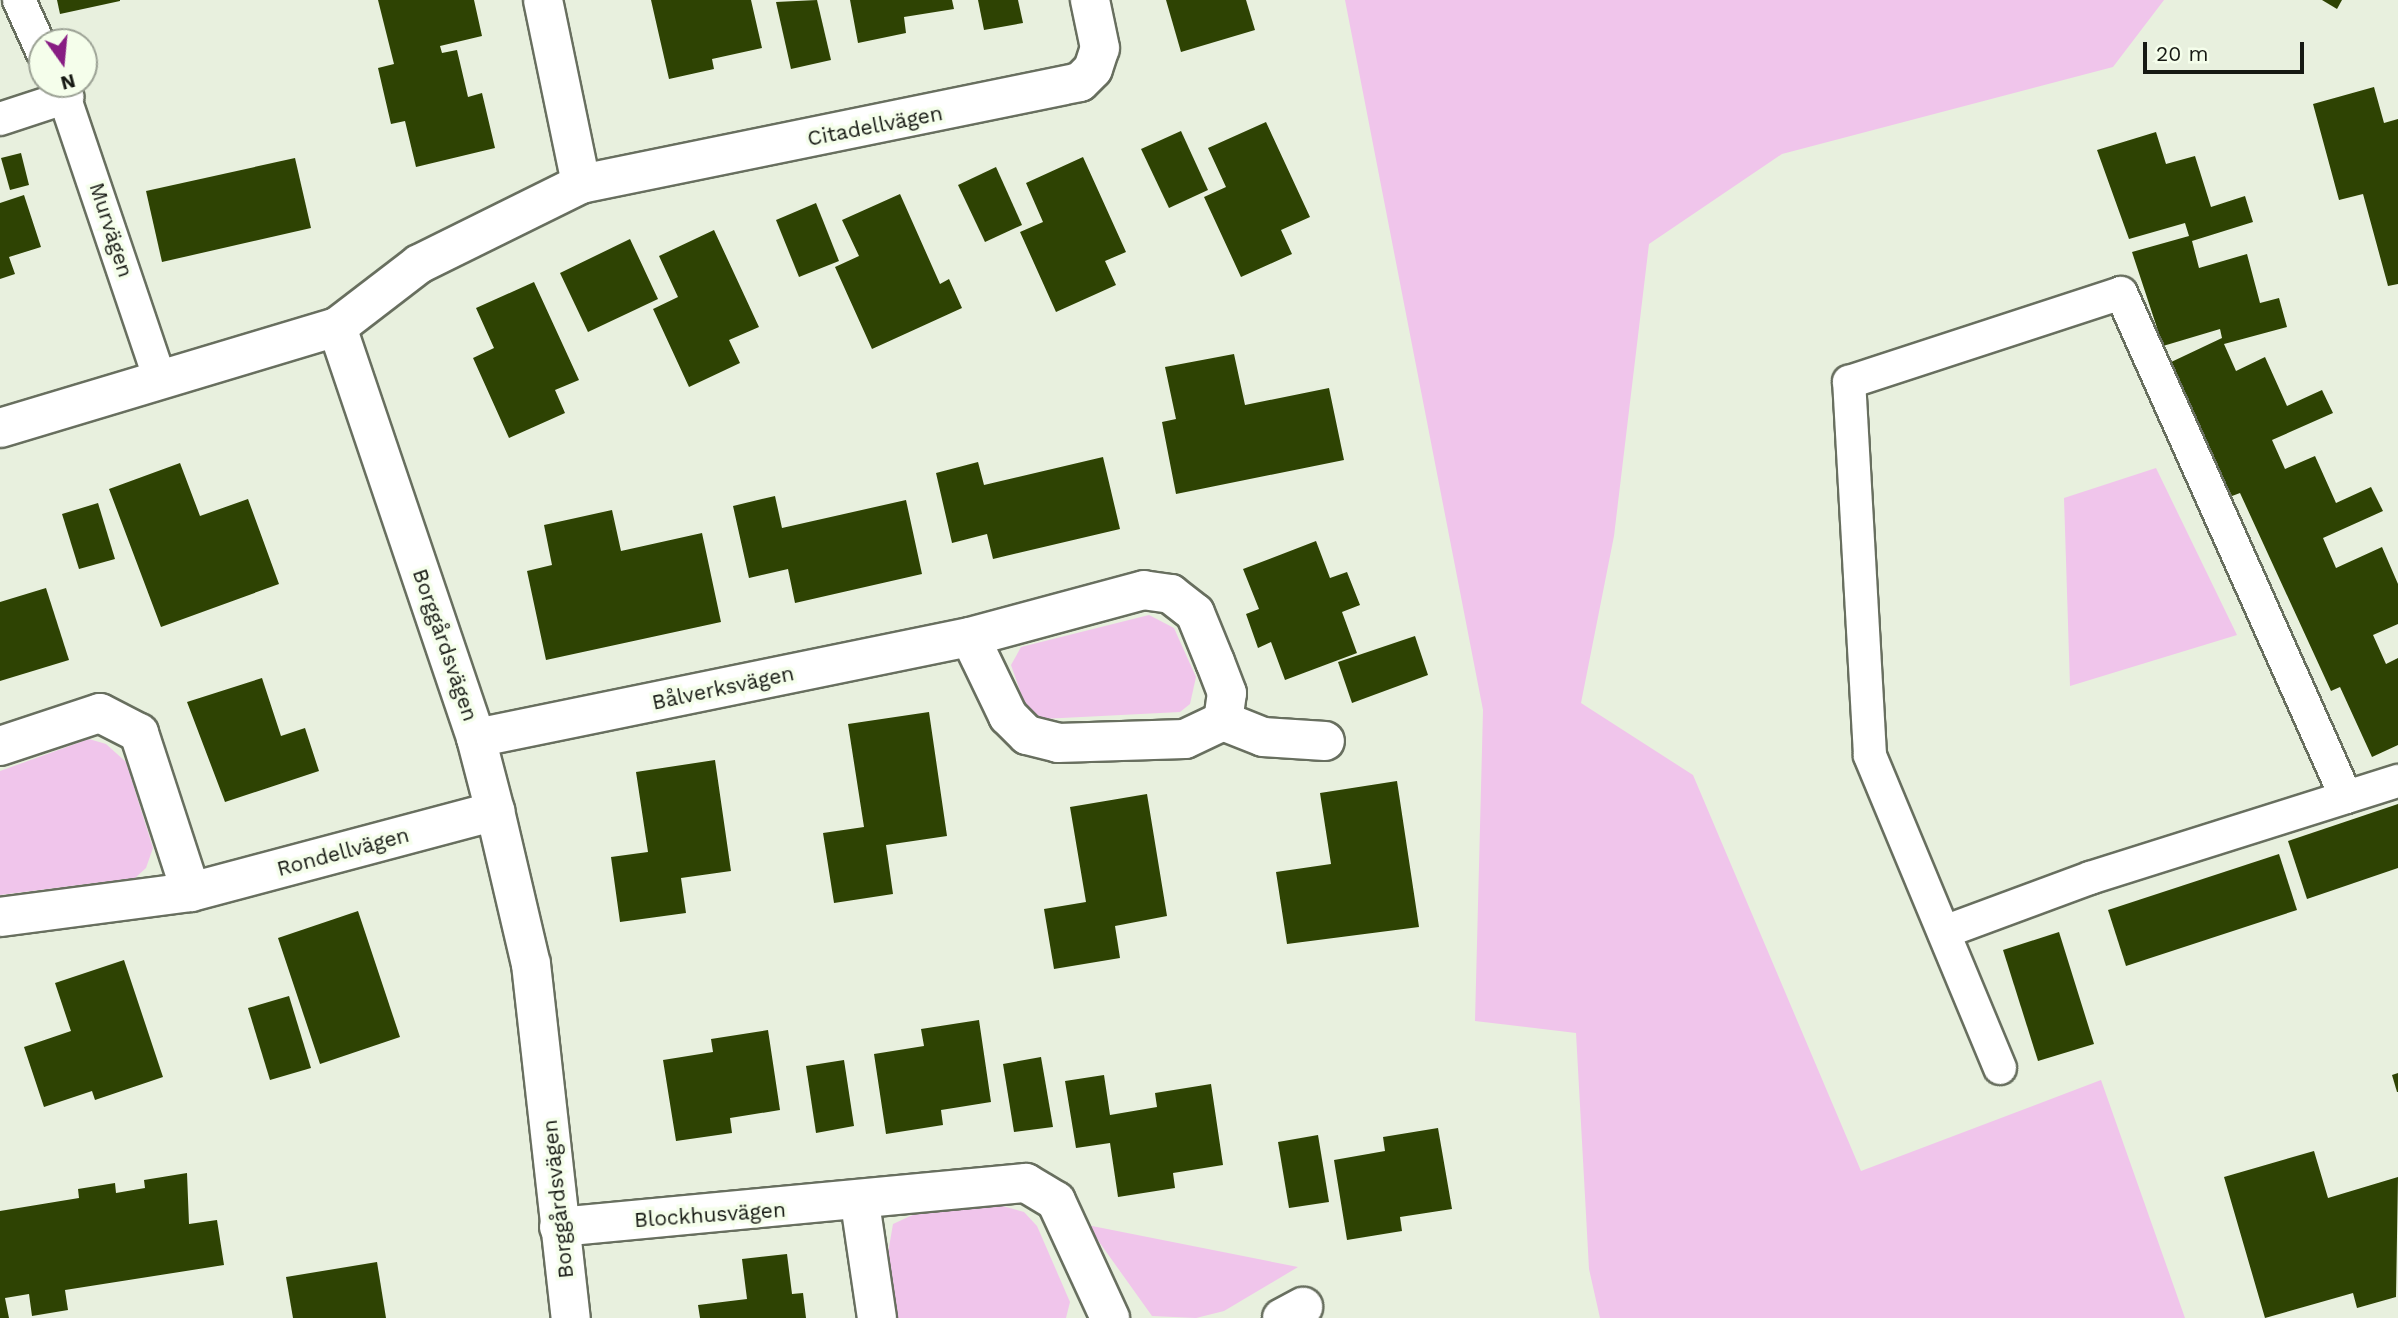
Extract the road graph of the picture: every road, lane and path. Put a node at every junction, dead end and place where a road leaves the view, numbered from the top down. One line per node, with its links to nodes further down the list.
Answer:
1 (543, 0): 8 (street)
2 (1090, 0): 8 (street, Citadellvägen)
3 (22, 10): 4 (lane)
4 (31, 28)
5 (48, 98): 7 (lane)
6 (66, 98): 10 (lane, Murvägen)
7 (0, 119)
8 (581, 184): 9 (street, Citadellvägen)
9 (337, 327): 10 (street); 14 (street, Borggårdsvägen)
10 (159, 377): 11 (street)
11 (0, 428)
12 (970, 637): 13 (street); 13 (street, Bålverksvägen); 14 (street, Bålverksvägen)
13 (1223, 721): 15 (street)
14 (476, 738): 19 (street, Borggårdsvägen)
15 (1325, 741)
16 (0, 746): 20 (street)
17 (2398, 781): 18 (lane)
18 (2346, 797): 22 (lane); 22 (lane)
19 (495, 811): 20 (street, Rondellvägen); 25 (street, Borggårdsvägen)
20 (191, 892): 21 (street, Rondellvägen)
21 (0, 917)
22 (1947, 931): 23 (lane)
23 (2000, 1068)
24 (860, 1203): 25 (street, Blockhusvägen); 27 (street); 28 (street, Blockhusvägen)
25 (559, 1227): 26 (street, Borggårdsvägen)
26 (571, 1318)
27 (877, 1318)
28 (1110, 1318)

